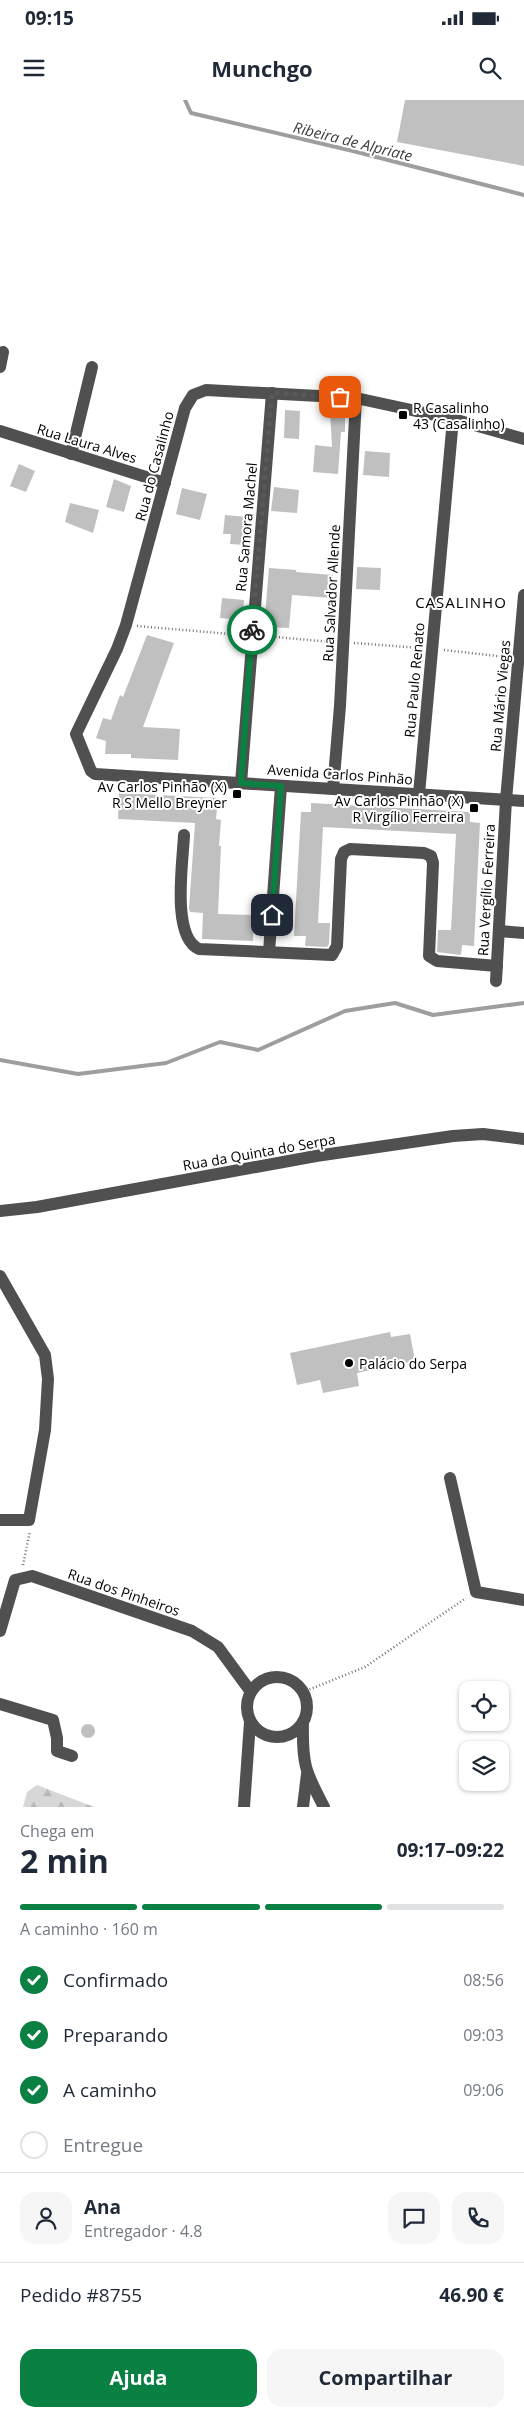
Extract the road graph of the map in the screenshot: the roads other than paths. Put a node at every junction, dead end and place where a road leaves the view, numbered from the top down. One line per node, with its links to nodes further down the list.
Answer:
1 (3, 352): 2 (street)
2 (0, 367)
3 (92, 367): 9 (street)
4 (272, 393): 5 (street, Rua do Casalinho); 10 (street, Rua do Casalinho); 13 (street, Rua Samora Machel)
5 (356, 398): 6 (street, Rua do Casalinho); 15 (street, Rua Salvador Allende)
6 (453, 419): 8 (street, Rua do Casalinho); 16 (street, Rua Paulo Renato)
7 (0, 431): 9 (street, Rua Laura Alves)
8 (524, 439)
9 (71, 454): 10 (street, Rua Laura Alves)
10 (165, 483): 12 (street, Rua do Casalinho)
11 (524, 594): 17 (street, Rua Mário Viegas)
12 (95, 774): 13 (street, Avenida Carlos Pinhão)
13 (241, 783): 14 (street, Avenida Carlos Pinhão)
14 (281, 786): 15 (street, Avenida Carlos Pinhão); 22 (street)
15 (333, 789): 16 (street, Avenida Carlos Pinhão)
16 (419, 794): 17 (street, Avenida Carlos Pinhão)
17 (506, 800): 18 (street, Avenida Carlos Pinhão); 20 (street, Rua Vergílio Ferreira)
18 (524, 801)
19 (184, 835): 22 (street)
20 (500, 931): 21 (street); 23 (street, Rua Vergílio Ferreira)
21 (524, 933)
22 (270, 952): 23 (street)
23 (497, 966): 24 (street, Rua Vergílio Ferreira)
24 (496, 981)
25 (524, 1140): 26 (street, Rua da Quinta do Serpa)
26 (0, 1211)
27 (0, 1276): 29 (street)
28 (450, 1478): 30 (street)
29 (0, 1520)
30 (524, 1600)
31 (0, 1631): 32 (street, Rua dos Pinheiros)
32 (251, 1692): 34 (street); 35 (street)
33 (0, 1704): 36 (street)
34 (250, 1722): 35 (street); 38 (street)
35 (303, 1722): 37 (street)
36 (72, 1756)
37 (307, 1774): 39 (street); 40 (street)
38 (244, 1807)
39 (302, 1807)
40 (324, 1807)

